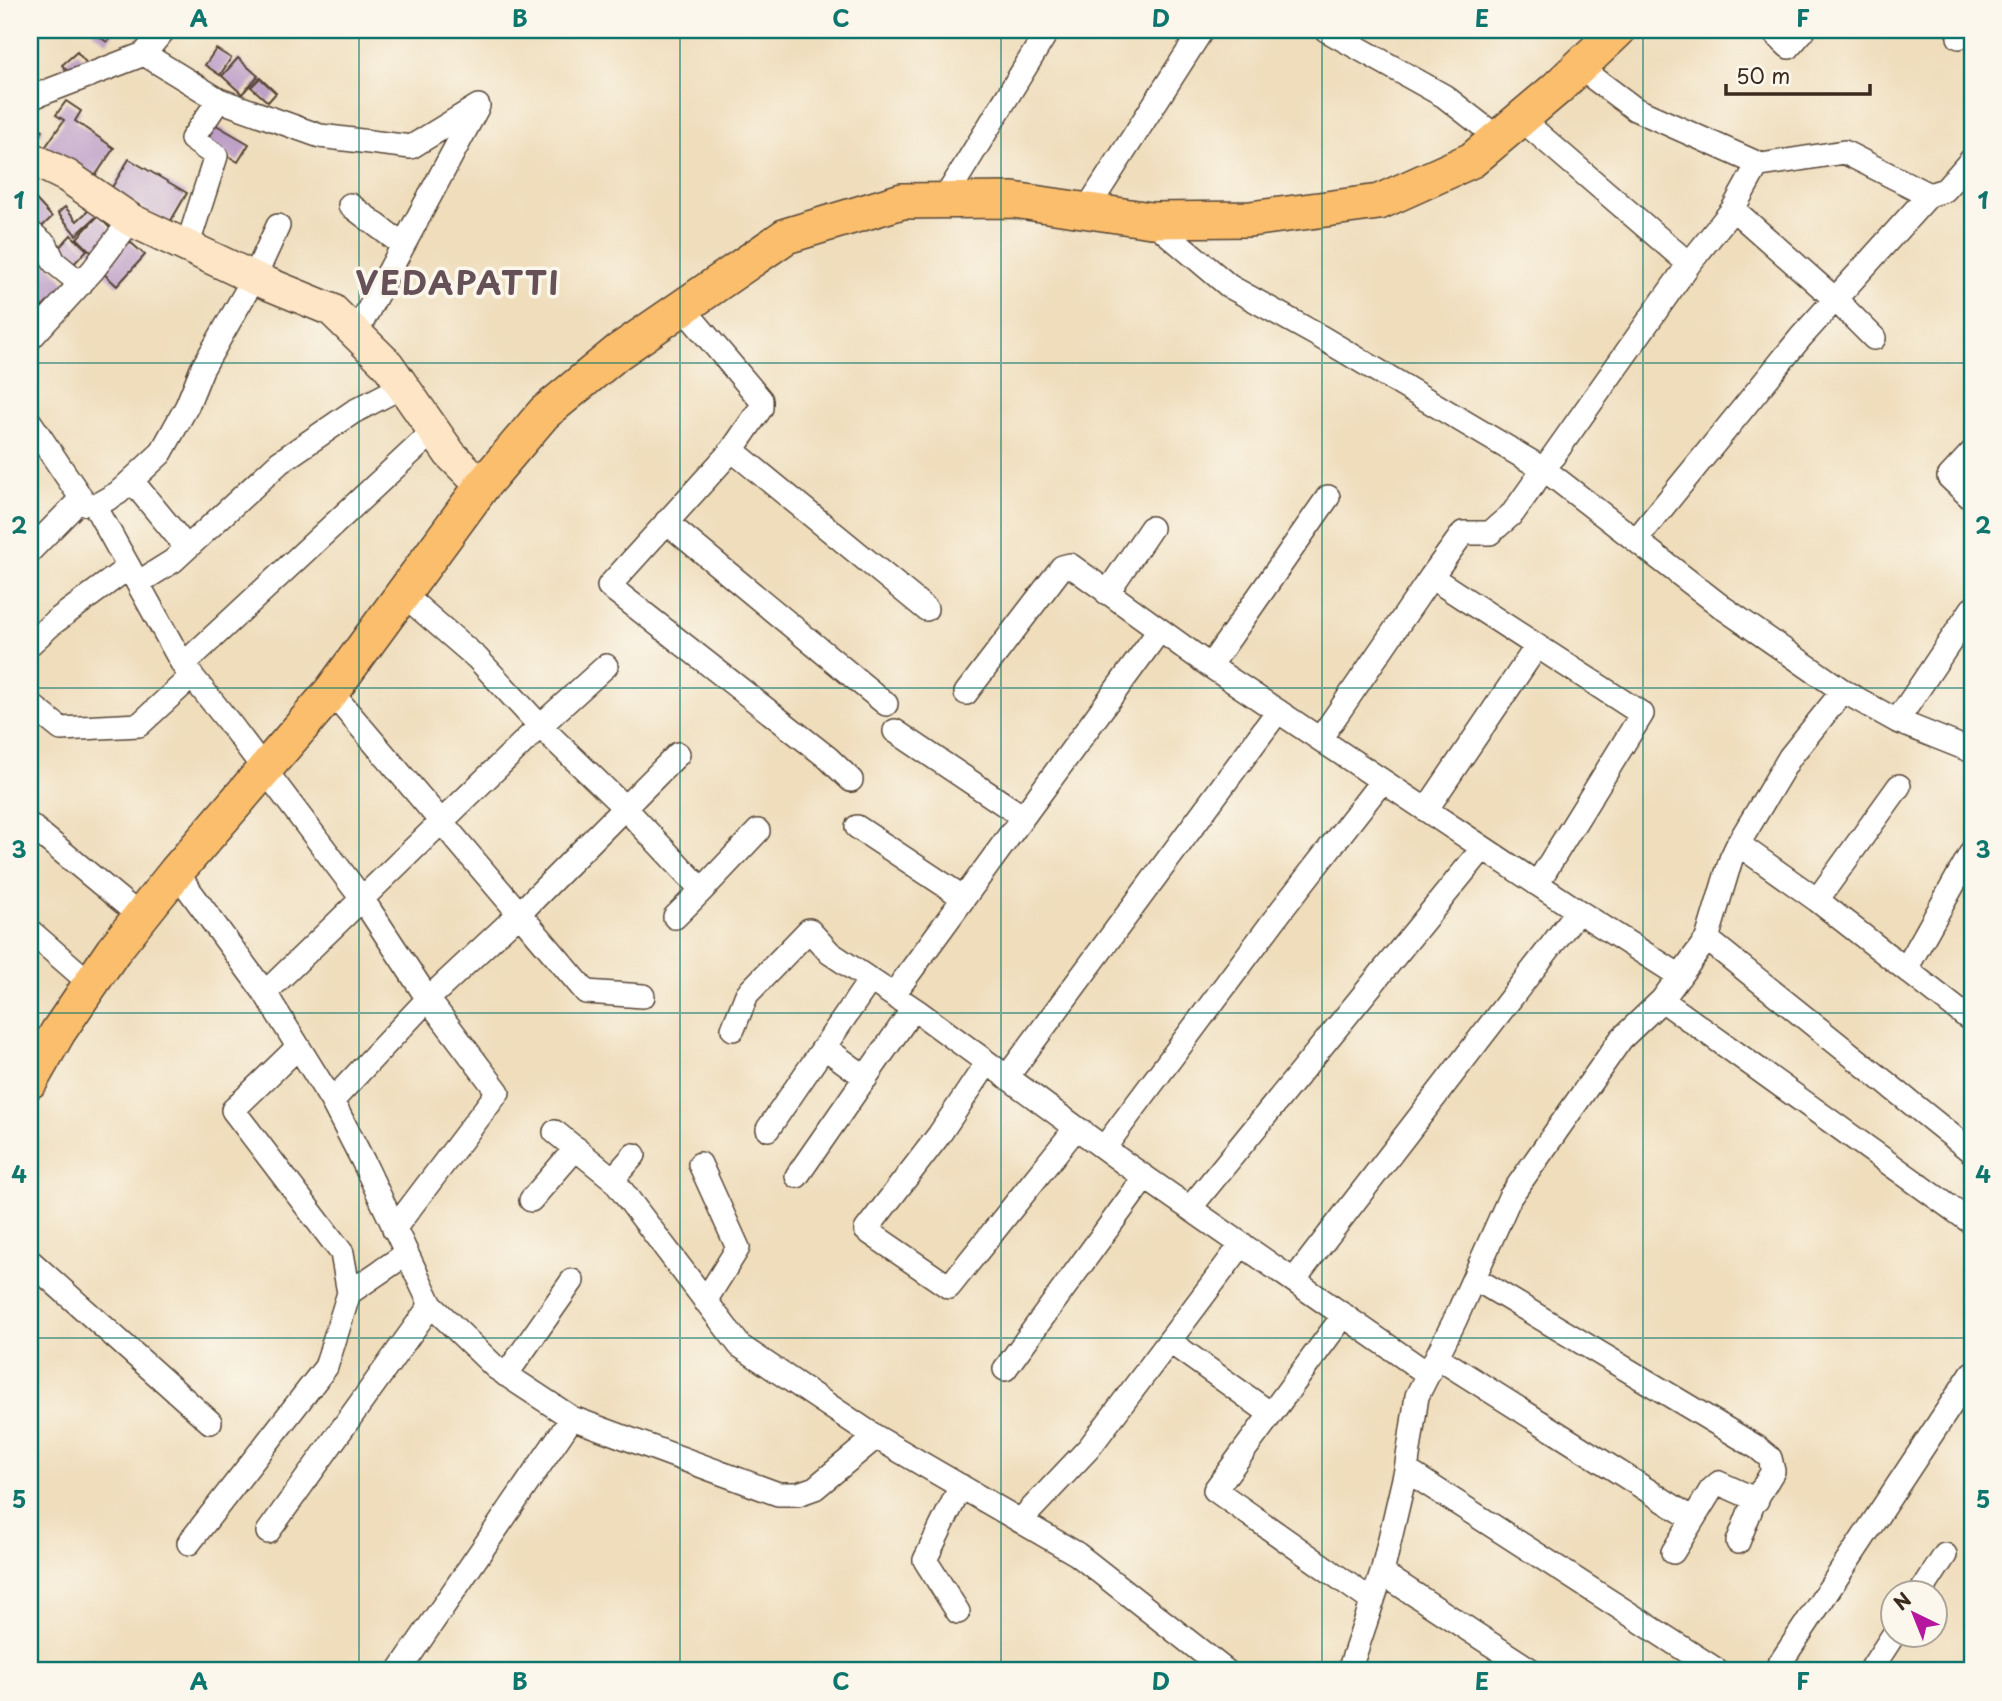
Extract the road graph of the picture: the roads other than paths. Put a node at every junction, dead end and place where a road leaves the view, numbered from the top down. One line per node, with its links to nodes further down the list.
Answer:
1 (164, 30): 8 (street)
2 (1048, 30): 17 (street)
3 (1202, 30): 20 (street)
4 (1326, 30): 12 (street)
5 (1618, 30): 9 (main road)
6 (1771, 30): 7 (street)
7 (1804, 30)
8 (144, 54): 10 (street); 11 (street)
9 (1579, 67): 12 (main road); 15 (street)
10 (30, 98)
11 (219, 100): 25 (street); 26 (street)
12 (1510, 128): 22 (main road); 27 (street)
13 (30, 158): 21 (street)
14 (1972, 159): 16 (street)
15 (1758, 164): 16 (street); 19 (street)
16 (1929, 195): 30 (street)
17 (944, 200): 20 (main road); 31 (main road)
18 (350, 205): 25 (street)
19 (1733, 209): 27 (street); 30 (street)
20 (1085, 212): 22 (main road)
21 (131, 220): 26 (street); 29 (street)
22 (1151, 220): 40 (street)
23 (278, 226): 28 (street)
24 (30, 232): 29 (street)
25 (403, 245): 32 (street)
26 (187, 247): 28 (street)
27 (1689, 264): 40 (street)
28 (254, 278): 32 (street); 41 (street)
29 (81, 284): 34 (street)
30 (1836, 300): 33 (street); 48 (street)
31 (683, 308): 38 (street); 42 (main road)
32 (356, 333): 35 (street)
33 (1874, 338)
34 (30, 339)
35 (403, 386): 37 (street); 49 (street)
36 (30, 422): 45 (street)
37 (434, 431): 42 (street); 62 (street)
38 (732, 450): 46 (street); 55 (street)
39 (1972, 452): 44 (street)
40 (1545, 470): 48 (street); 52 (street)
41 (132, 481): 45 (street); 49 (street)
42 (482, 486): 54 (main road)
43 (1328, 497): 61 (street)
44 (1972, 499)
45 (89, 504): 50 (street); 51 (street)
46 (666, 522): 67 (street); 76 (street)
47 (1151, 527): 53 (street)
48 (1636, 540): 63 (street)
49 (187, 548): 51 (street)
50 (30, 551)
51 (134, 575): 58 (street); 62 (street)
52 (1431, 577): 59 (street); 72 (street)
53 (1107, 593): 57 (street); 65 (street)
54 (404, 595): 64 (main road); 70 (street)
55 (926, 608)
56 (1972, 608): 69 (street)
57 (1159, 631): 61 (street); 81 (street)
58 (30, 644)
59 (1537, 646): 80 (street); 90 (street)
60 (606, 666): 70 (street)
61 (1210, 666): 68 (street)
62 (187, 670): 66 (street); 75 (street)
63 (1843, 691): 69 (street); 86 (street)
64 (331, 692): 75 (main road); 82 (street)
65 (966, 694)
66 (30, 704)
67 (886, 704)
68 (1278, 711): 72 (street); 118 (street)
69 (1897, 721): 73 (street)
70 (540, 726): 79 (street); 82 (street)
71 (895, 732): 81 (street)
72 (1320, 739): 77 (street)
73 (1968, 745)
74 (678, 754): 79 (street)
75 (265, 770): 89 (main road); 93 (street)
76 (851, 780)
77 (1382, 781): 80 (street); 123 (street)
78 (1899, 786): 94 (street)
79 (624, 807): 91 (street); 96 (street)
80 (1426, 810): 87 (street)
81 (1023, 817): 92 (street)
82 (442, 821): 93 (street); 96 (street)
83 (30, 825): 97 (street)
84 (857, 827): 92 (street)
85 (758, 831): 91 (street)
86 (1738, 844): 94 (street); 100 (street)
87 (1483, 848): 90 (street); 132 (street)
88 (1969, 864): 101 (street)
89 (176, 872): 97 (main road); 105 (street)
90 (1537, 884): 95 (street)
91 (702, 890): 98 (street)
92 (964, 898): 106 (street)
93 (363, 900): 105 (street); 108 (street)
94 (1817, 900): 101 (street)
95 (1578, 911): 102 (street); 139 (street)
96 (519, 914): 107 (street); 108 (street)
97 (141, 916): 104 (main road)
98 (675, 917)
99 (30, 931): 104 (street)
100 (1707, 939): 102 (street); 125 (street)
101 (1906, 969): 111 (street)
102 (1680, 976): 109 (street)
103 (870, 980): 106 (street); 112 (street); 114 (street)
104 (91, 984): 116 (main road)
105 (265, 993): 113 (street)
106 (893, 995): 110 (street)
107 (643, 996)
108 (428, 999): 119 (street); 134 (street)
109 (1662, 1000): 133 (street); 138 (street)
110 (913, 1009): 115 (street); 117 (street)
111 (1972, 1021)
112 (733, 1030)
113 (298, 1047): 119 (street); 141 (street)
114 (824, 1047): 117 (street); 121 (street)
115 (987, 1063): 118 (street); 120 (street)
116 (32, 1073)
117 (866, 1077): 128 (street)
118 (1007, 1077): 120 (street)
119 (332, 1101): 134 (street)
120 (1076, 1128): 123 (street)
121 (768, 1129)
122 (555, 1132): 124 (street)
123 (1104, 1147): 129 (street)
124 (576, 1148): 130 (street); 131 (street)
125 (1972, 1152)
126 (634, 1155): 130 (street)
127 (700, 1164): 142 (street)
128 (797, 1176)
129 (1145, 1177): 132 (street); 147 (street)
130 (613, 1179): 142 (street)
131 (531, 1200)
132 (1190, 1208): 135 (street)
133 (1972, 1223)
134 (394, 1229): 136 (street)
135 (1242, 1244): 139 (street); 145 (street)
136 (406, 1254): 141 (street); 143 (street)
137 (30, 1261): 152 (street)
138 (1474, 1278): 146 (street); 156 (street)
139 (1294, 1280): 144 (street)
140 (572, 1281): 149 (street)
141 (349, 1293): 161 (street)
142 (705, 1301): 153 (street)
143 (431, 1305): 149 (street); 159 (street)
144 (1343, 1315): 146 (street); 150 (street)
145 (1169, 1341): 150 (street); 158 (street)
146 (1433, 1365): 154 (street); 157 (street)
147 (1005, 1369)
148 (1972, 1373): 174 (street)
149 (506, 1375): 151 (street)
150 (1271, 1414): 166 (street)
151 (572, 1418): 153 (street); 169 (street)
152 (210, 1422)
153 (876, 1437): 155 (street)
154 (1406, 1470): 164 (street); 171 (street)
155 (961, 1486): 158 (street); 167 (street)
156 (1757, 1500): 157 (street); 160 (street)
157 (1693, 1519): 162 (street)
158 (1020, 1521): 172 (street)
159 (268, 1532)
160 (1738, 1542)
161 (189, 1543)
162 (1673, 1552)
163 (1945, 1555): 165 (street)
164 (1382, 1573): 166 (street); 173 (street)
165 (1930, 1578)
166 (1372, 1601): 170 (street)
167 (958, 1612)
168 (1885, 1648): 175 (street)
169 (408, 1668)
170 (1355, 1668)
171 (1715, 1670)
172 (1226, 1671)
173 (1532, 1671)
174 (1775, 1671)
175 (1870, 1671)

